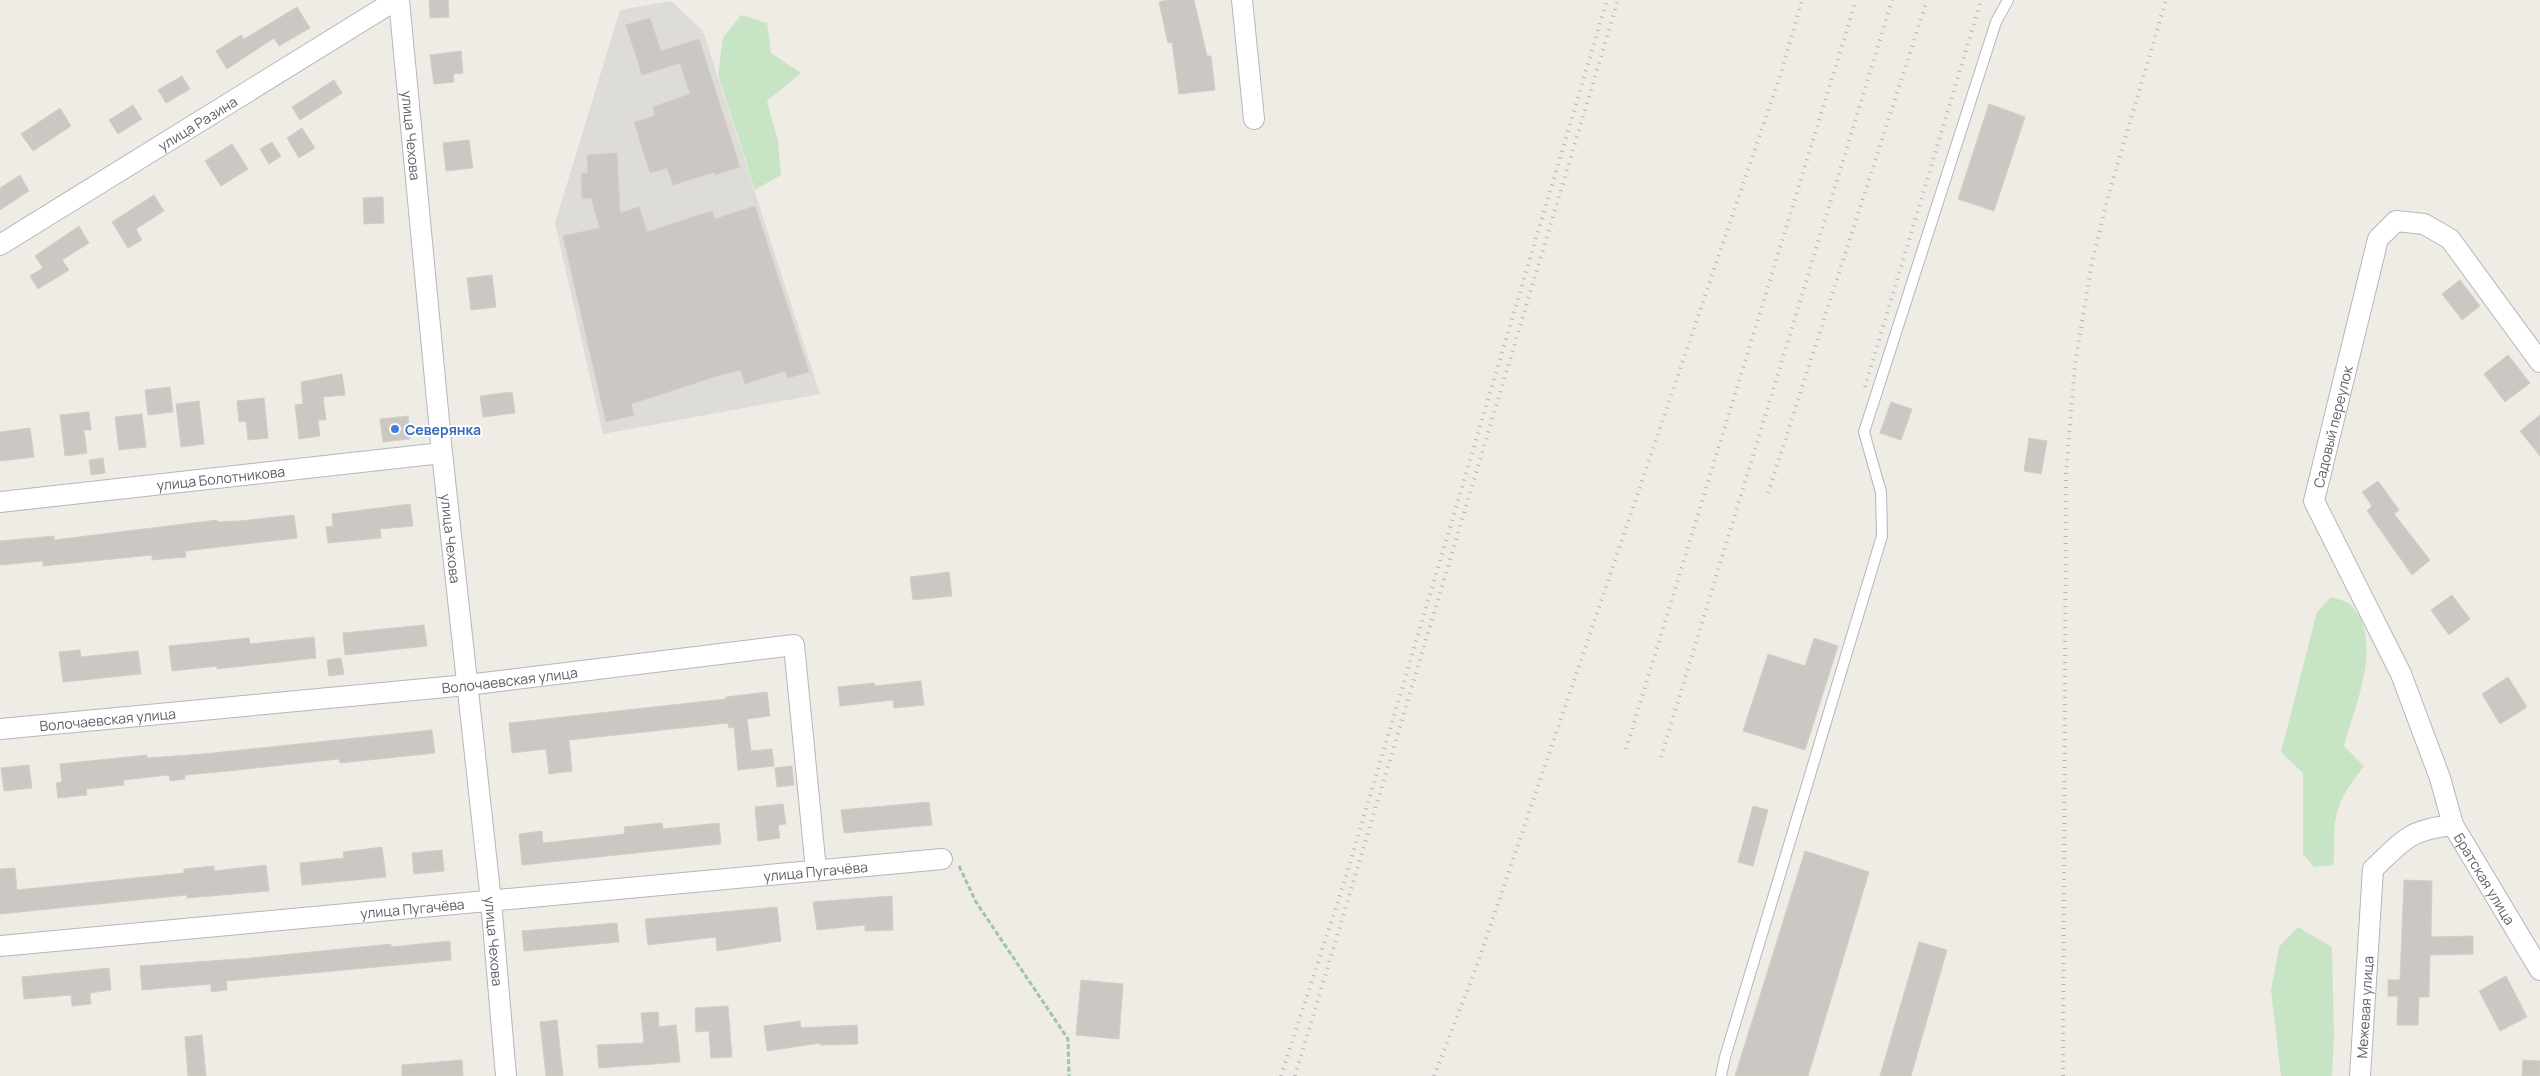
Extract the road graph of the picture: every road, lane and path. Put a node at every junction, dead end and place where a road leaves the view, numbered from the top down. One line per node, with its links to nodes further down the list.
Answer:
1 (398, 0): 5 (street, улица Разина); 7 (street, улица Чехова)
2 (1242, 0): 4 (street)
3 (2008, 0): 20 (lane)
4 (1254, 119)
5 (0, 245)
6 (2540, 362): 11 (street, Садовый переулок)
7 (442, 453): 8 (street, улица Болотникова); 9 (street, улица Чехова)
8 (0, 502)
9 (467, 685): 10 (street, Волочаевская улица); 13 (street, Волочаевская улица); 14 (street, улица Чехова)
10 (0, 729)
11 (2452, 825): 15 (street, Братская улица); 17 (street, Братская улица)
12 (942, 859): 13 (street, улица Пугачёва); 19 (path)
13 (816, 870): 14 (street, улица Пугачёва)
14 (491, 901): 16 (street, улица Пугачёва); 18 (street, улица Чехова)
15 (2367, 939): 21 (street, Межевая улица)
16 (0, 946)
17 (2540, 970)
18 (506, 1076)
19 (1069, 1076)
20 (1722, 1076)
21 (2360, 1076)

